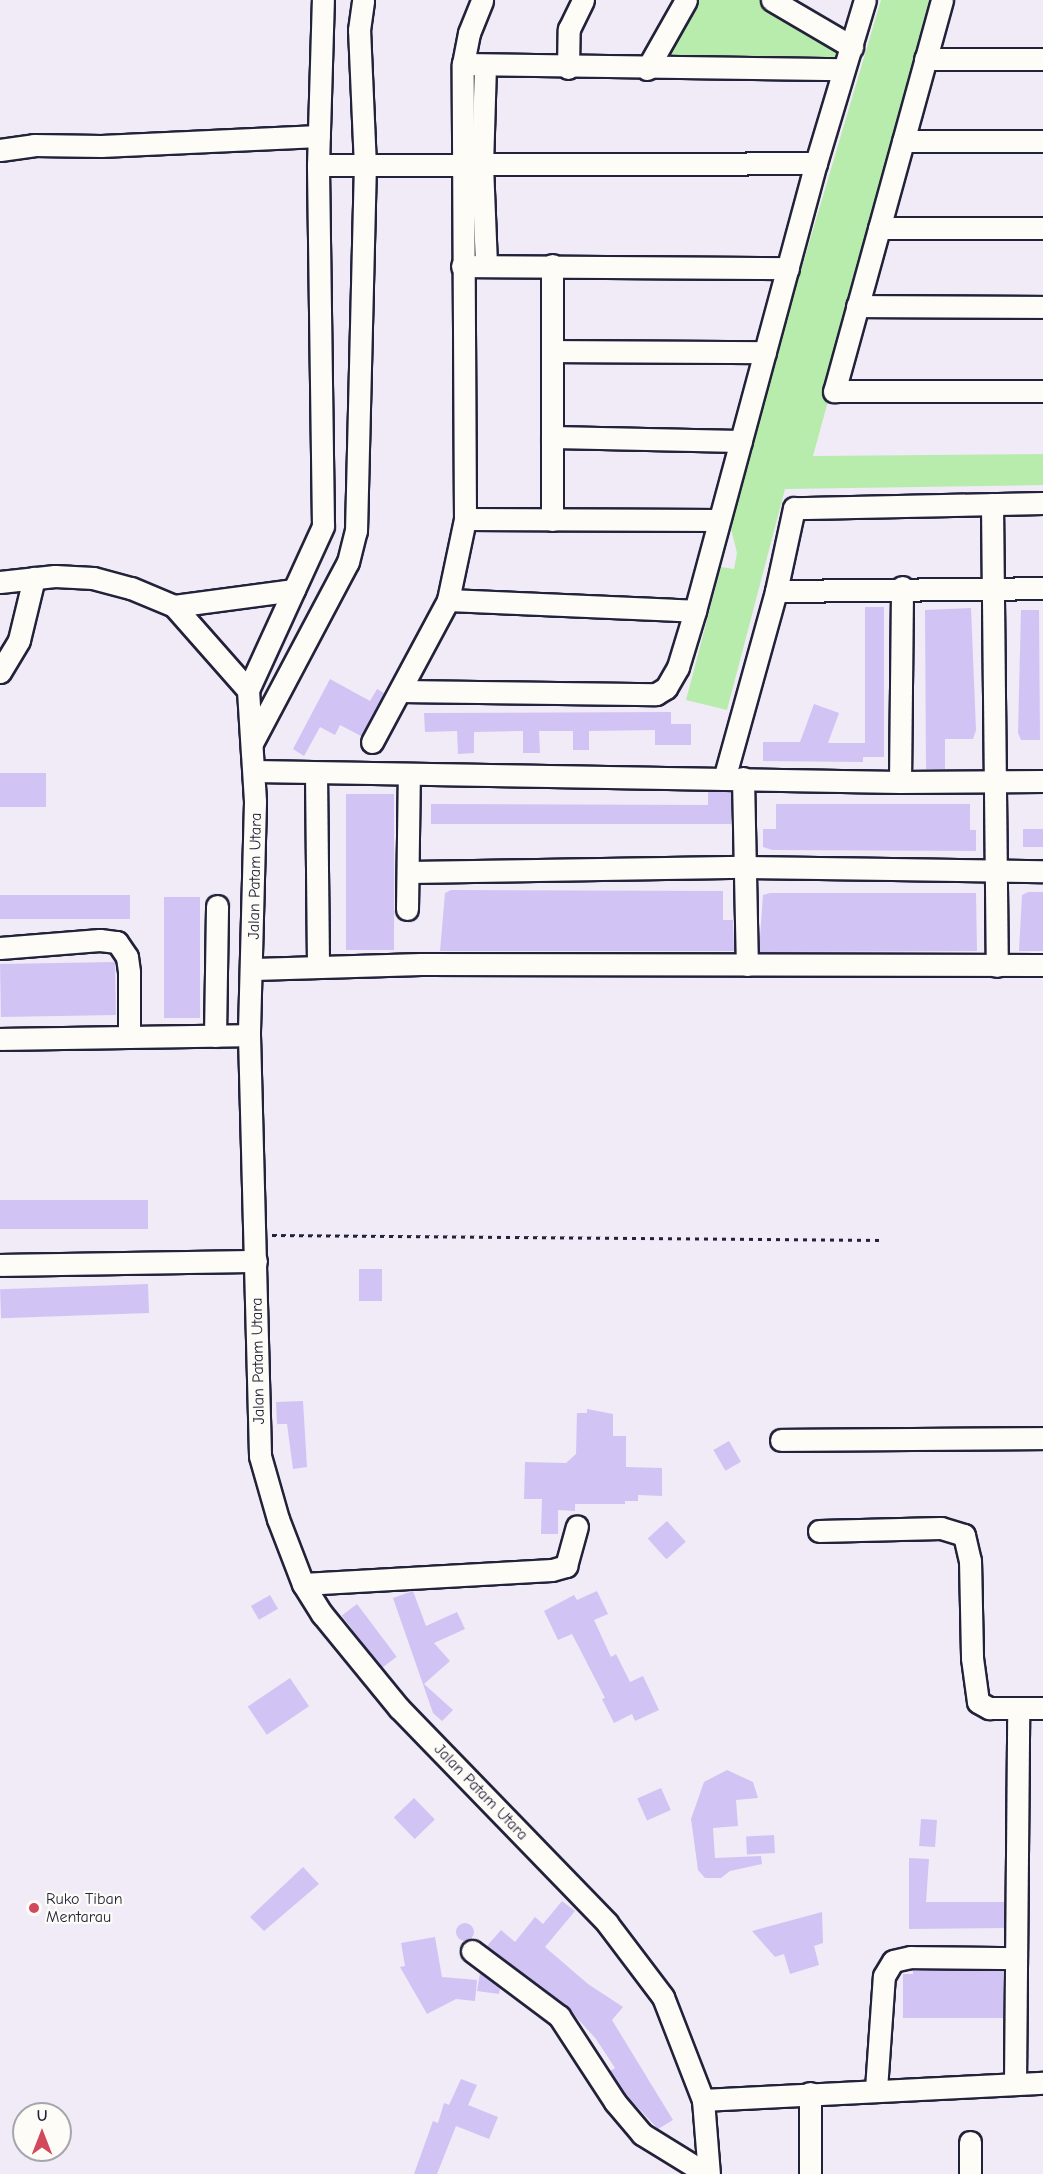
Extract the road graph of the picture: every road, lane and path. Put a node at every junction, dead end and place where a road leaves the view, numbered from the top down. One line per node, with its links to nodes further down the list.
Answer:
1 (323, 0): 17 (street)
2 (363, 0): 25 (street)
3 (482, 0): 12 (street)
4 (583, 0): 14 (street)
5 (686, 0): 15 (street)
6 (772, 0): 9 (street)
7 (865, 0): 9 (street)
8 (942, 0): 10 (street)
9 (852, 47): 16 (street)
10 (925, 59): 11 (street); 18 (street)
11 (1043, 59)
12 (463, 64): 13 (street); 23 (street)
13 (485, 65): 14 (street); 24 (street)
14 (568, 68): 15 (street)
15 (647, 69): 16 (street)
16 (843, 69): 21 (street)
17 (319, 136): 20 (street); 22 (street)
18 (903, 141): 19 (street); 26 (street)
19 (1043, 141)
20 (0, 150)
21 (816, 163): 24 (street); 31 (street)
22 (318, 165): 25 (street); 49 (street)
23 (461, 165): 24 (street); 25 (street); 29 (street)
24 (482, 165): 30 (street)
25 (365, 166): 58 (street)
26 (879, 228): 27 (street); 32 (street)
27 (1043, 228)
28 (552, 265): 30 (street); 31 (street); 34 (street)
29 (462, 266): 30 (street); 41 (street)
30 (486, 266)
31 (789, 268): 35 (street)
32 (857, 306): 33 (street); 36 (street)
33 (1043, 307)
34 (552, 351): 35 (street); 37 (street)
35 (765, 352): 38 (street)
36 (1043, 391)
37 (552, 437): 38 (street); 42 (street)
38 (741, 441): 43 (street)
39 (1043, 503): 40 (street)
40 (992, 504): 47 (street); 50 (street)
41 (465, 519): 42 (street); 51 (street)
42 (552, 520): 43 (street)
43 (717, 520): 53 (street)
44 (34, 578): 45 (street); 52 (street); 54 (street)
45 (0, 582)
46 (902, 587): 47 (street); 50 (street); 65 (street)
47 (993, 587): 48 (street); 63 (street)
48 (1043, 588)
49 (294, 590): 52 (street); 55 (street)
50 (776, 591): 62 (street)
51 (448, 600): 53 (street); 56 (street)
52 (174, 606): 55 (street)
53 (695, 610): 56 (street)
54 (0, 672)
55 (248, 690): 58 (street, Jalan Patam Utara)
56 (400, 691): 57 (street)
57 (372, 742)
58 (250, 746): 59 (street, Jalan Patam Utara)
59 (254, 771): 60 (street); 77 (street, Jalan Patam Utara)
60 (316, 773): 61 (street); 76 (street)
61 (409, 774): 62 (street); 69 (street)
62 (733, 778): 65 (street); 66 (street)
63 (995, 781): 64 (street); 65 (street); 67 (street)
64 (1043, 782)
65 (900, 783)
66 (745, 867): 67 (street); 69 (street); 73 (street)
67 (996, 871): 68 (street); 74 (street)
68 (1043, 871)
69 (409, 872): 71 (street)
70 (217, 906): 79 (street)
71 (407, 909)
72 (0, 948): 80 (street)
73 (747, 965): 74 (street); 76 (street)
74 (997, 966): 75 (street)
75 (1043, 966)
76 (318, 967): 77 (street)
77 (254, 969): 78 (street, Jalan Patam Utara)
78 (249, 1035): 79 (street); 82 (street, Jalan Patam Utara)
79 (215, 1036): 80 (street)
80 (129, 1037): 81 (street)
81 (0, 1038)
82 (253, 1235): 83 (path); 84 (street, Jalan Patam Utara)
83 (883, 1240)
84 (256, 1261): 85 (street); 90 (street, Jalan Patam Utara)
85 (0, 1265)
86 (1043, 1438): 87 (street)
87 (781, 1440)
88 (577, 1526): 90 (street)
89 (819, 1531): 92 (street)
90 (303, 1584): 99 (street, Jalan Patam Utara)
91 (1043, 1708): 92 (street)
92 (1018, 1709): 94 (street)
93 (472, 1951): 101 (street)
94 (1014, 1958): 95 (street); 97 (street)
95 (1015, 2084): 96 (street); 97 (street)
96 (1043, 2084)
97 (876, 2089): 98 (street)
98 (810, 2093): 99 (street); 102 (street)
99 (703, 2100): 101 (street, Jalan Patam Utara)
100 (970, 2142): 103 (street)
101 (708, 2174)
102 (810, 2174)
103 (970, 2174)

